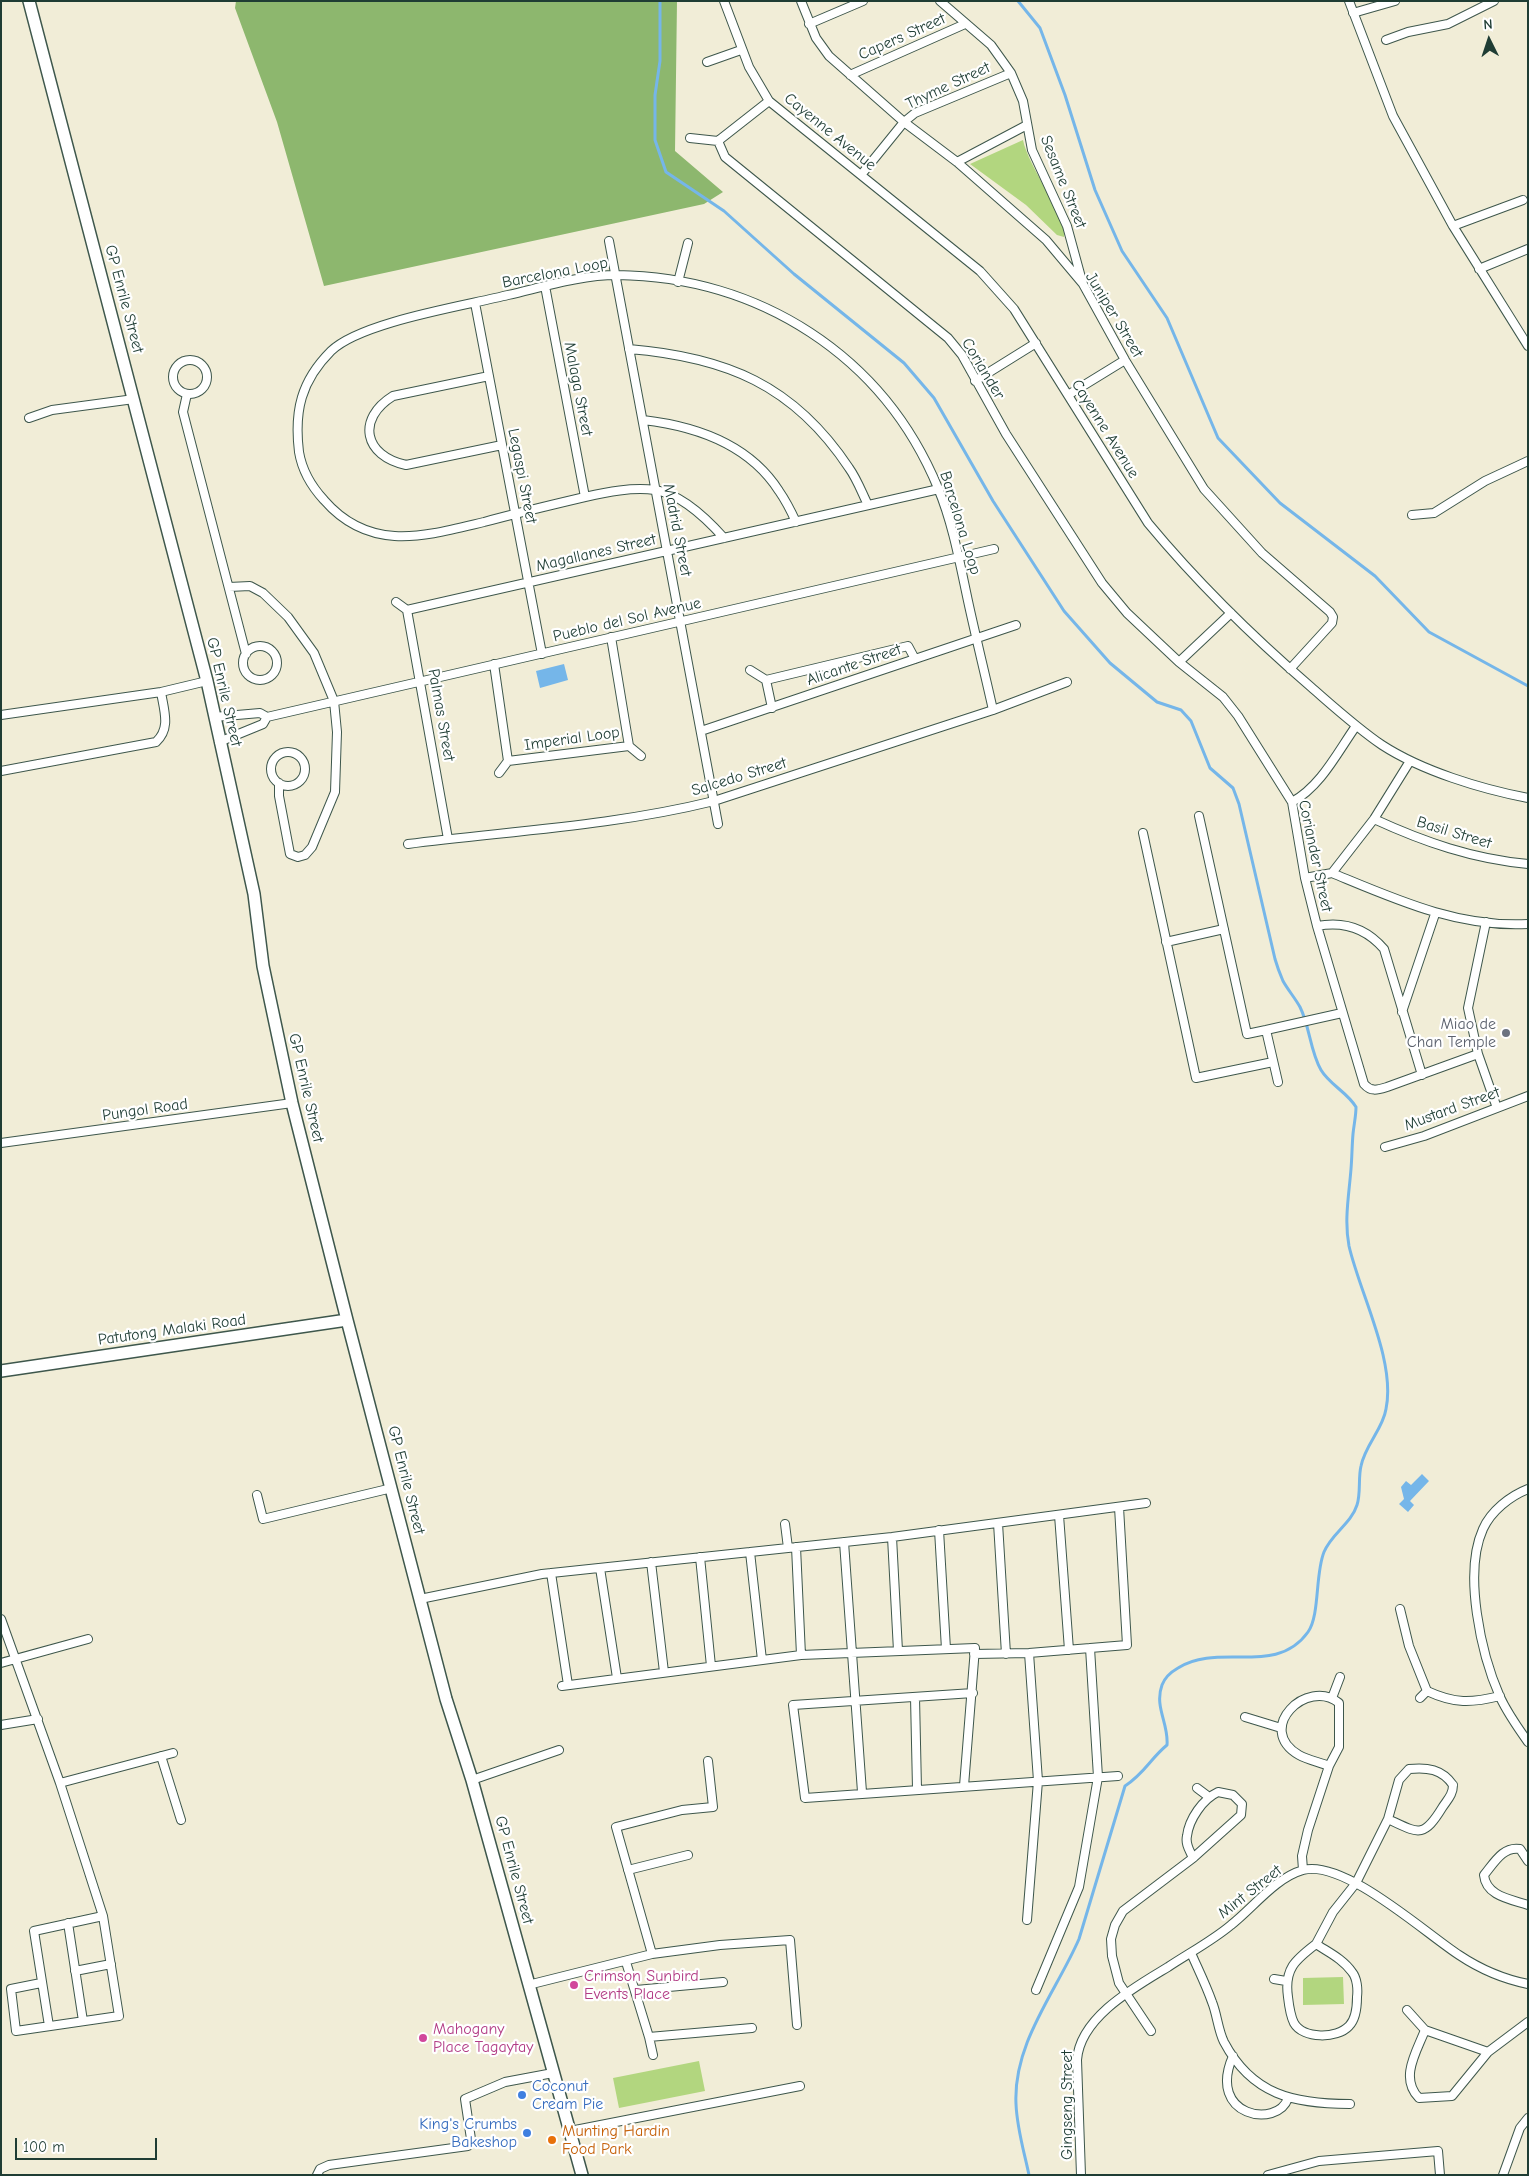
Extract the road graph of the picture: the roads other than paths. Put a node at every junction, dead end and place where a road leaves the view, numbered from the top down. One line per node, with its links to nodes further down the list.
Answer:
1 (29, 1): 43 (street, GP Enrile Street)
2 (724, 1): 13 (street, Cayenne Avenue)
3 (801, 1): 10 (street, Juniper Street)
4 (863, 1): 10 (street)
5 (940, 1): 11 (street, Sesame Street)
6 (1349, 1): 9 (street)
7 (1395, 1): 9 (street)
8 (1494, 1): 12 (street)
9 (1353, 13): 25 (street)
10 (809, 24): 16 (street, Juniper Street)
11 (965, 24): 15 (street, Sesame Street); 16 (street, Capers Street)
12 (1386, 40)
13 (741, 50): 14 (street); 17 (street, Cayenne Avenue)
14 (707, 62)
15 (1011, 73): 18 (street, Thyme Street); 19 (street, Sesame Street)
16 (850, 75): 18 (street, Juniper Street)
17 (769, 101): 21 (street); 23 (street, Cayenne Avenue)
18 (904, 122): 22 (street, Juniper Street); 23 (street, Thyme Street)
19 (1028, 125): 22 (street); 32 (street, Sesame Street)
20 (690, 138): 21 (street)
21 (718, 141): 40 (street, Coriander)
22 (957, 162): 32 (street, Juniper Street)
23 (861, 175): 35 (street, Cayenne Avenue)
24 (1523, 200): 25 (street)
25 (1453, 226): 29 (street)
26 (609, 241): 30 (street, Madrid Street)
27 (688, 242): 31 (street)
28 (1528, 249): 29 (street)
29 (1479, 269): 36 (street)
30 (616, 275): 31 (street, Barcelona Loop); 33 (street, Barcelona Loop); 37 (street, Madrid Street)
31 (678, 282): 48 (street, Barcelona Loop)
32 (1083, 284): 38 (street, Juniper Street)
33 (545, 286): 34 (street, Barcelona Loop); 50 (street, Malaga Street)
34 (475, 304): 39 (street, Legaspi Street); 52 (street, Barcelona Loop)
35 (1036, 343): 40 (street); 42 (street, Cayenne Avenue)
36 (1528, 346)
37 (630, 349): 45 (street, Madrid Street); 51 (street)
38 (1125, 360): 42 (street); 73 (street, Juniper Street)
39 (489, 376): 46 (street, Legaspi Street); 46 (street)
40 (975, 381): 71 (street, Coriander)
41 (187, 394): 41 (street); 60 (street)
42 (1068, 395): 63 (street, Cayenne Avenue)
43 (134, 399): 44 (street); 76 (street, GP Enrile Street)
44 (29, 418)
45 (643, 420): 49 (street, Madrid Street); 54 (street)
46 (502, 445): 52 (street, Legaspi Street)
47 (1528, 461): 53 (street)
48 (938, 489): 51 (street, Magallanes Street); 58 (street, Barcelona Loop)
49 (656, 490): 50 (street, Barcelona Loop); 55 (street); 57 (street, Madrid Street)
50 (585, 496): 52 (street, Barcelona Loop)
51 (868, 505): 54 (street, Magallanes Street)
52 (515, 514): 59 (street, Legaspi Street)
53 (1412, 515)
54 (796, 522): 55 (street, Magallanes Street)
55 (724, 538): 57 (street, Magallanes Street)
56 (994, 549): 58 (street, Pueblo del Sol Avenue)
57 (667, 550): 59 (street, Magallanes Street); 64 (street, Madrid Street)
58 (959, 557): 64 (street, Pueblo del Sol Avenue); 67 (street, Barcelona Loop)
59 (528, 583): 62 (street, Magallanes Street); 69 (street, Legaspi Street)
60 (229, 587): 68 (street); 80 (street)
61 (396, 602): 62 (street)
62 (406, 610): 77 (street, Palmas Street)
63 (1231, 612): 71 (street); 73 (street, Cayenne Avenue)
64 (681, 621): 66 (street, Pueblo del Sol Avenue); 87 (street, Madrid Street)
65 (1016, 625): 67 (street, Alicante Street)
66 (611, 638): 69 (street, Pueblo del Sol Avenue); 89 (street, Imperial Loop)
67 (976, 638): 70 (street, Alicante Street); 82 (street, Barcelona Loop)
68 (246, 654): 68 (street)
69 (542, 654): 72 (street, Pueblo del Sol Avenue)
70 (916, 659): 75 (street); 81 (street, Alicante Street)
71 (1179, 662): 98 (street, Coriander Street)
72 (494, 664): 77 (street, Pueblo del Sol Avenue); 92 (street, Imperial Loop)
73 (1290, 669): 86 (street, Cayenne Avenue)
74 (750, 670): 75 (street)
75 (766, 680): 81 (street)
76 (207, 681): 79 (street); 84 (street, GP Enrile Street)
77 (421, 681): 80 (street, Pueblo del Sol Avenue); 103 (street, Palmas Street)
78 (1067, 682): 82 (street, Salcedo Street)
79 (161, 692): 83 (street); 93 (street)
80 (334, 702): 85 (street, Pueblo del Sol Avenue); 95 (street)
81 (772, 708): 87 (street, Alicante Street)
82 (993, 710): 97 (street, Salcedo Street)
83 (1, 715)
84 (214, 717): 85 (street, Pueblo del Sol Avenue); 88 (street, GP Enrile Street)
85 (267, 717): 88 (street, Pueblo del Sol Avenue)
86 (1356, 726): 91 (street, Cayenne Avenue); 98 (street)
87 (701, 731): 97 (street, Madrid Street)
88 (219, 742): 122 (street, GP Enrile Street)
89 (629, 746): 90 (street); 92 (street, Imperial Loop)
90 (642, 756)
91 (1410, 761): 96 (street, Cayenne Avenue); 100 (street)
92 (508, 762): 94 (street)
93 (1, 771)
94 (499, 773)
95 (279, 783): 95 (street)
96 (1528, 798)
97 (714, 801): 101 (street, Madrid Street); 103 (street, Salcedo Street)
98 (1292, 802): 107 (street, Coriander Street)
99 (1199, 816): 112 (street)
100 (1374, 819): 105 (street, Basil Street); 106 (street)
101 (718, 824)
102 (1143, 833): 113 (street)
103 (448, 839): 104 (street, Salcedo Street)
104 (408, 844)
105 (1528, 864)
106 (1332, 873): 107 (street); 108 (street)
107 (1305, 878): 111 (street, Coriander Street)
108 (1435, 914): 109 (street); 114 (street)
109 (1486, 922): 110 (street); 117 (street)
110 (1528, 924)
111 (1317, 926): 114 (street); 115 (street, Coriander Street)
112 (1224, 929): 113 (street); 116 (street)
113 (1166, 942): 118 (street)
114 (1402, 1012): 119 (street)
115 (1342, 1013): 116 (street); 119 (street, Coriander Street)
116 (1266, 1030): 118 (street)
117 (1478, 1054): 119 (street); 123 (street)
118 (1273, 1062): 120 (street)
119 (1422, 1075)
120 (1278, 1082)
121 (1528, 1096): 123 (street, Mustard Street)
122 (292, 1103): 124 (street, Pungol Road); 126 (street, GP Enrile Street)
123 (1496, 1108): 125 (street, Mustard Street)
124 (1, 1142)
125 (1385, 1147)
126 (346, 1320): 127 (street, Patutong Malaki Road); 128 (street, GP Enrile Street)
127 (1, 1371)
128 (392, 1488): 130 (street); 145 (street, GP Enrile Street)
129 (1528, 1489): 167 (street)
130 (257, 1495)
131 (1146, 1503): 132 (street)
132 (1119, 1507): 133 (street); 149 (street)
133 (1059, 1515): 134 (street); 151 (street)
134 (998, 1523): 136 (street); 156 (street)
135 (785, 1524): 139 (street)
136 (939, 1530): 137 (street); 150 (street)
137 (892, 1536): 138 (street); 152 (street)
138 (844, 1542): 139 (street); 153 (street)
139 (792, 1547): 140 (street); 157 (street)
140 (750, 1552): 141 (street); 159 (street)
141 (700, 1557): 142 (street); 161 (street)
142 (651, 1562): 143 (street); 162 (street)
143 (600, 1568): 144 (street); 164 (street)
144 (551, 1573): 145 (street); 164 (street)
145 (420, 1599): 184 (street, GP Enrile Street)
146 (1400, 1609): 165 (street)
147 (1, 1619): 158 (street)
148 (88, 1639): 158 (street)
149 (1090, 1648): 151 (street); 183 (street)
150 (946, 1649): 152 (street); 155 (street)
151 (1069, 1650): 154 (street)
152 (898, 1651): 153 (street)
153 (851, 1653): 157 (street); 171 (street)
154 (1029, 1653): 156 (street); 185 (street)
155 (974, 1654): 156 (street); 166 (street)
156 (1006, 1654)
157 (801, 1655): 159 (street)
158 (17, 1658): 160 (street); 173 (street)
159 (762, 1660): 161 (street)
160 (1, 1663)
161 (711, 1666): 162 (street)
162 (664, 1672): 164 (street)
163 (1340, 1677): 169 (street)
164 (617, 1678)
165 (1427, 1691): 167 (street); 170 (street)
166 (973, 1693): 168 (street); 189 (street)
167 (1500, 1696): 176 (street)
168 (915, 1697): 171 (street); 191 (street)
169 (1332, 1698): 175 (street); 181 (street)
170 (1420, 1698)
171 (854, 1701): 192 (street); 192 (street)
172 (1245, 1717): 175 (street)
173 (38, 1719): 174 (street); 186 (street)
174 (1, 1725)
175 (1281, 1728): 181 (street)
176 (1528, 1742)
177 (559, 1750): 184 (street)
178 (172, 1753): 179 (street)
179 (161, 1756): 186 (street); 195 (street)
180 (708, 1761): 199 (street)
181 (1329, 1766): 200 (street)
182 (1118, 1776): 183 (street)
183 (1098, 1777): 185 (street); 219 (street)
184 (472, 1780): 217 (street, GP Enrile Street)
185 (1038, 1781): 189 (street); 204 (street)
186 (60, 1783): 203 (street)
187 (1462, 1783): 188 (street)
188 (1453, 1784): 194 (street); 194 (street)
189 (964, 1786): 191 (street)
190 (1197, 1788): 193 (street)
191 (917, 1789): 192 (street)
192 (862, 1792)
193 (1209, 1797): 197 (street); 197 (street)
194 (1388, 1819): 201 (street)
195 (181, 1820)
196 (688, 1855): 199 (street)
197 (1193, 1858): 220 (street)
198 (1528, 1861): 202 (street)
199 (628, 1870): 208 (street)
200 (1303, 1870): 201 (street, Mint Street); 207 (street, Mint Street)
201 (1356, 1883): 206 (street); 216 (street, Mint Street)
202 (1528, 1904)
203 (103, 1916): 205 (street); 210 (street)
204 (1027, 1920)
205 (68, 1923): 211 (street); 215 (street)
206 (1316, 1944): 213 (street); 213 (street)
207 (1190, 1953): 220 (street, Mint Street); 232 (street)
208 (652, 1954): 209 (street); 224 (street)
209 (626, 1962): 217 (street); 218 (street)
210 (111, 1964): 211 (street); 222 (street)
211 (75, 1971): 222 (street)
212 (1274, 1979): 213 (street)
213 (1286, 1981)
214 (723, 1982): 218 (street)
215 (42, 1983): 225 (street); 225 (street)
216 (1528, 1984)
217 (528, 1985): 233 (street, GP Enrile Street)
218 (636, 1990): 229 (street)
219 (1036, 1990)
220 (1125, 1993): 228 (street); 244 (street, Gingseng Street)
221 (1407, 2010): 227 (street)
222 (83, 2021): 225 (street)
223 (1528, 2022): 230 (street)
224 (797, 2025)
225 (49, 2026)
226 (752, 2028): 229 (street)
227 (1425, 2030): 230 (street); 230 (street)
228 (1151, 2031)
229 (650, 2037): 231 (street)
230 (1488, 2052)
231 (653, 2055)
232 (1233, 2056): 235 (street); 237 (street)
233 (553, 2073): 240 (street, GP Enrile Street); 242 (street)
234 (800, 2086): 240 (street)
235 (1288, 2098): 236 (street); 237 (street)
236 (1350, 2104)
237 (1238, 2106): 238 (street)
238 (1232, 2114)
239 (1528, 2118): 247 (street)
240 (570, 2131): 243 (street, GP Enrile Street)
241 (1288, 2171): 245 (street); 246 (street)
242 (317, 2175)
243 (582, 2175)
244 (1081, 2175)
245 (1268, 2175)
246 (1440, 2175)
247 (1502, 2175)

